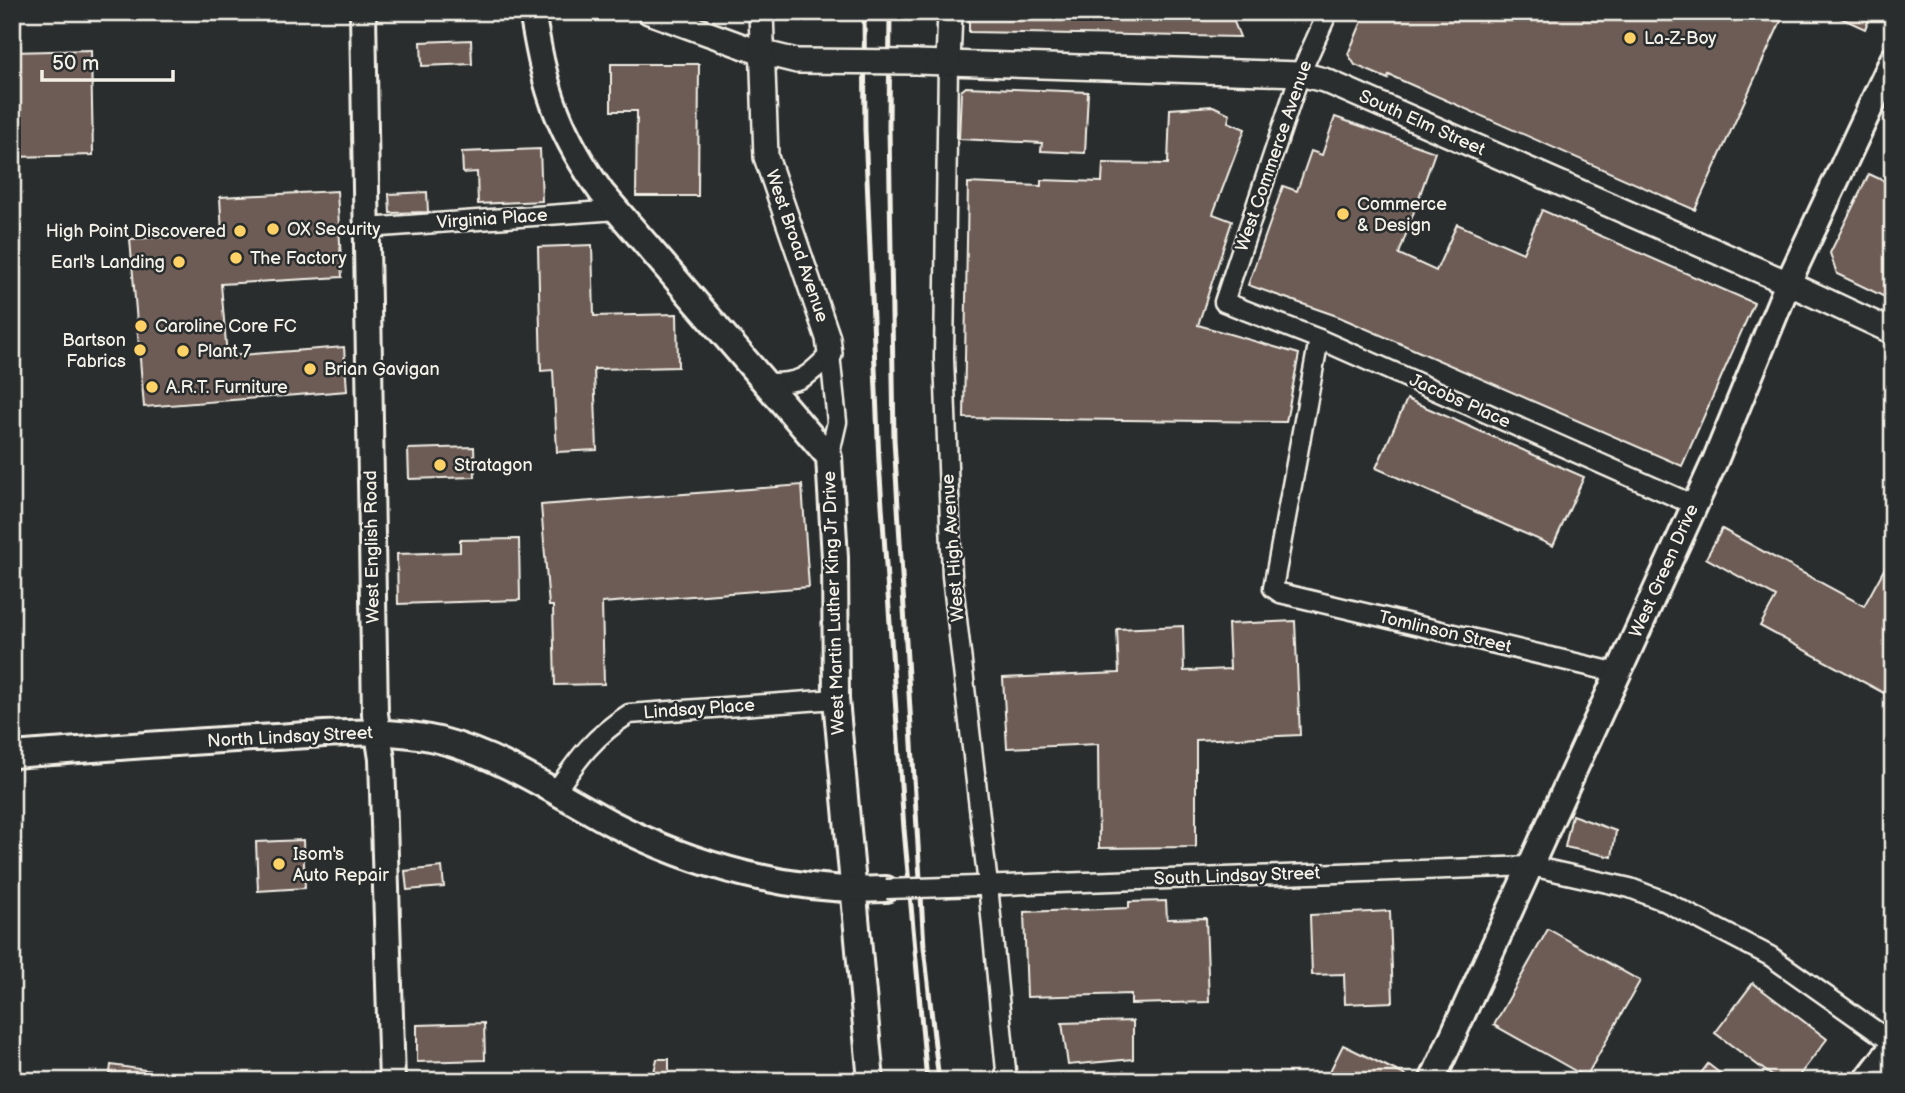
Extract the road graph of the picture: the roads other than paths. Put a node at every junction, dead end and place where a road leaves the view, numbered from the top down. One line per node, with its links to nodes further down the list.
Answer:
1 (363, 12): 12 (main road, West English Road)
2 (532, 12): 11 (main road, West Martin Luther King Jr Drive)
3 (649, 12): 7 (street, South Elm Street)
4 (761, 12): 7 (street, West Broad Avenue)
5 (950, 12): 9 (street, West High Avenue)
6 (1328, 12): 10 (street, West Commerce Avenue)
7 (763, 53): 9 (street, South Elm Street, bridge); 17 (street, West Broad Avenue)
8 (1893, 60): 13 (main road, West Green Drive)
9 (948, 64): 10 (street, South Elm Street); 27 (street, West High Avenue)
10 (1300, 74): 13 (street, South Elm Street); 14 (street, West Commerce Avenue)
11 (617, 210): 12 (street, Virginia Place); 18 (main road, West Martin Luther King Jr Drive)
12 (367, 229): 23 (main road, West English Road)
13 (1788, 283): 15 (street, South Elm Street); 20 (main road, West Green Drive)
14 (1224, 302): 16 (street, Jacobs Place)
15 (1893, 332)
16 (1319, 339): 20 (street, Jacobs Place); 21 (street, Tomlinson Street)
17 (830, 354): 18 (street); 19 (street, West Broad Avenue)
18 (766, 383): 19 (main road, West Martin Luther King Jr Drive)
19 (829, 457): 22 (main road, West Martin Luther King Jr Drive)
20 (1694, 505): 21 (main road, West Green Drive)
21 (1618, 673): 26 (main road, West Green Drive)
22 (836, 699): 25 (street, Lindsay Place); 29 (main road, West Martin Luther King Jr Drive)
23 (378, 731): 24 (main road, North Lindsay Street); 25 (main road, North Lindsay Street); 31 (main road, West English Road)
24 (12, 755)
25 (555, 792): 29 (main road, South Lindsay Street)
26 (1531, 866): 27 (street, South Lindsay Street); 30 (street, South Lindsay Street); 34 (main road, West Green Drive)
27 (988, 885): 28 (street, South Lindsay Street, bridge); 33 (street, West High Avenue)
28 (886, 889): 29 (main road, South Lindsay Street)
29 (853, 890): 32 (main road, West Martin Luther King Jr Drive)
30 (1893, 1044): 35 (main road)
31 (393, 1081)
32 (871, 1081)
33 (1007, 1081)
34 (1432, 1081)
35 (1866, 1081)

